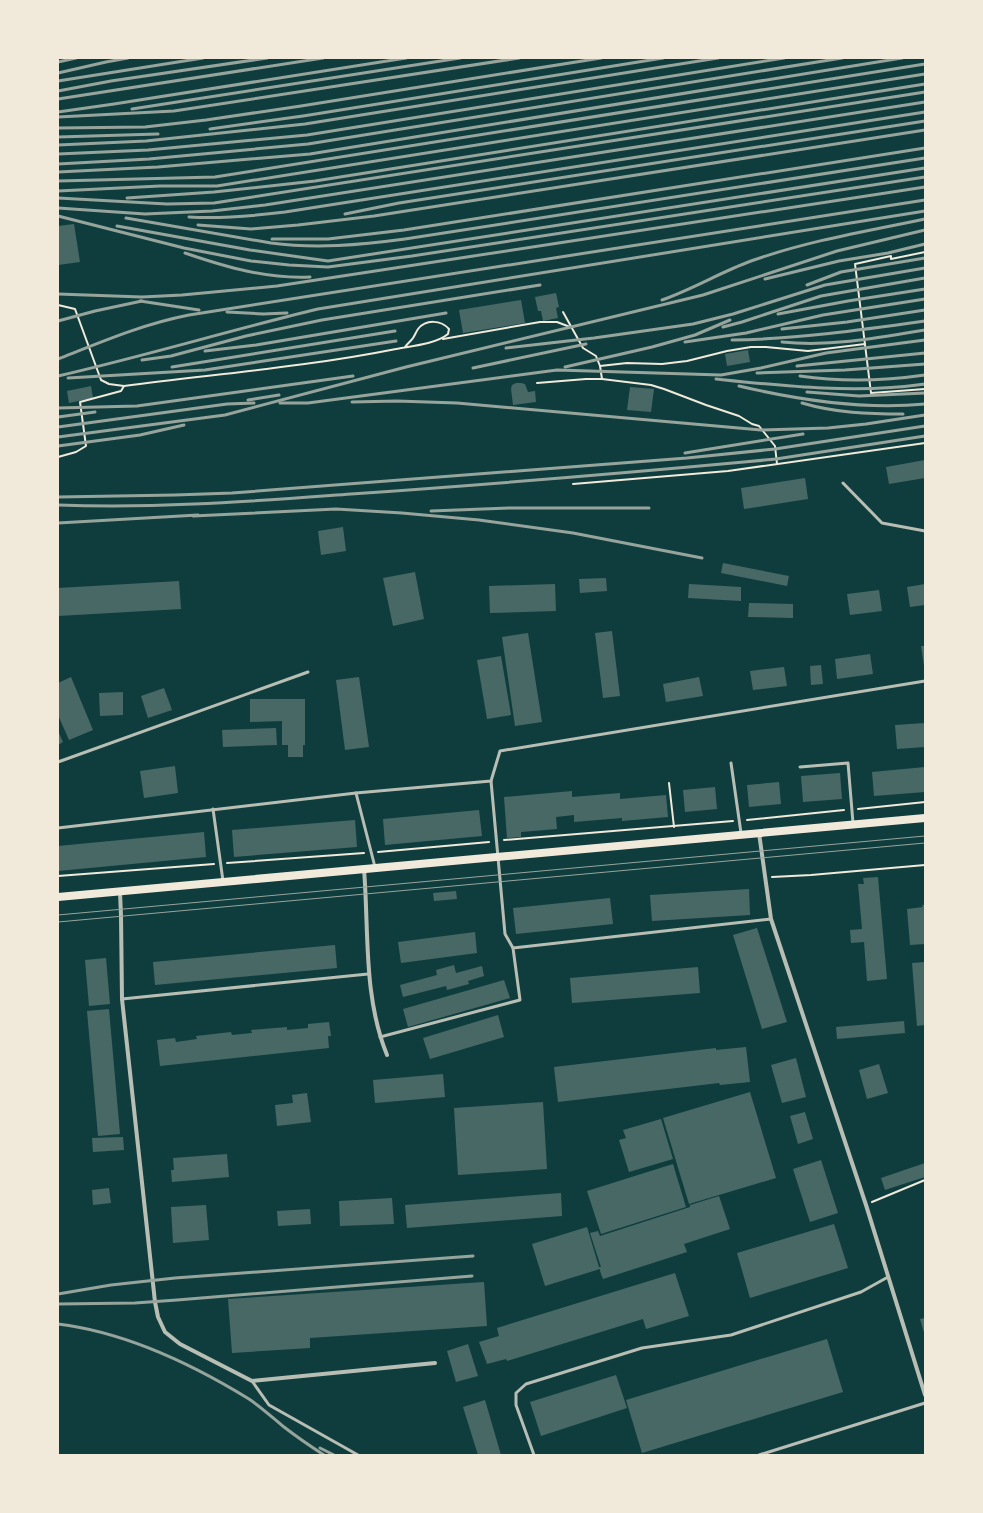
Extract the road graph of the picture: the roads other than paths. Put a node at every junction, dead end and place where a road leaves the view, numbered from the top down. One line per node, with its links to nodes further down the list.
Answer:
1 (843, 483): 2 (lane)
2 (925, 531)
3 (308, 672): 5 (lane)
4 (925, 681): 8 (lane)
5 (58, 762)
6 (731, 763): 15 (lane)
7 (800, 767): 12 (lane)
8 (491, 781): 9 (lane); 16 (lane)
9 (356, 794): 10 (lane); 17 (lane)
10 (214, 809): 13 (lane); 19 (lane)
11 (925, 818): 12 (main road)
12 (853, 825): 14 (main road)
13 (58, 828)
14 (759, 833): 15 (main road); 22 (street)
15 (741, 835): 16 (main road)
16 (498, 857): 17 (main road); 23 (lane)
17 (376, 868): 18 (main road)
18 (364, 869): 19 (main road); 24 (street)
19 (223, 881): 20 (main road)
20 (120, 891): 21 (main road); 25 (street)
21 (58, 897)
22 (771, 919): 23 (lane); 28 (street)
23 (512, 948): 26 (lane)
24 (368, 974): 25 (lane); 26 (street)
25 (122, 999): 30 (street)
26 (380, 1037): 27 (street)
27 (387, 1055)
28 (888, 1277): 31 (street); 34 (lane)
29 (436, 1363): 30 (street)
30 (252, 1381): 33 (lane)
31 (925, 1395)
32 (925, 1403): 35 (lane)
33 (358, 1455)
34 (534, 1455)
35 (759, 1455)

